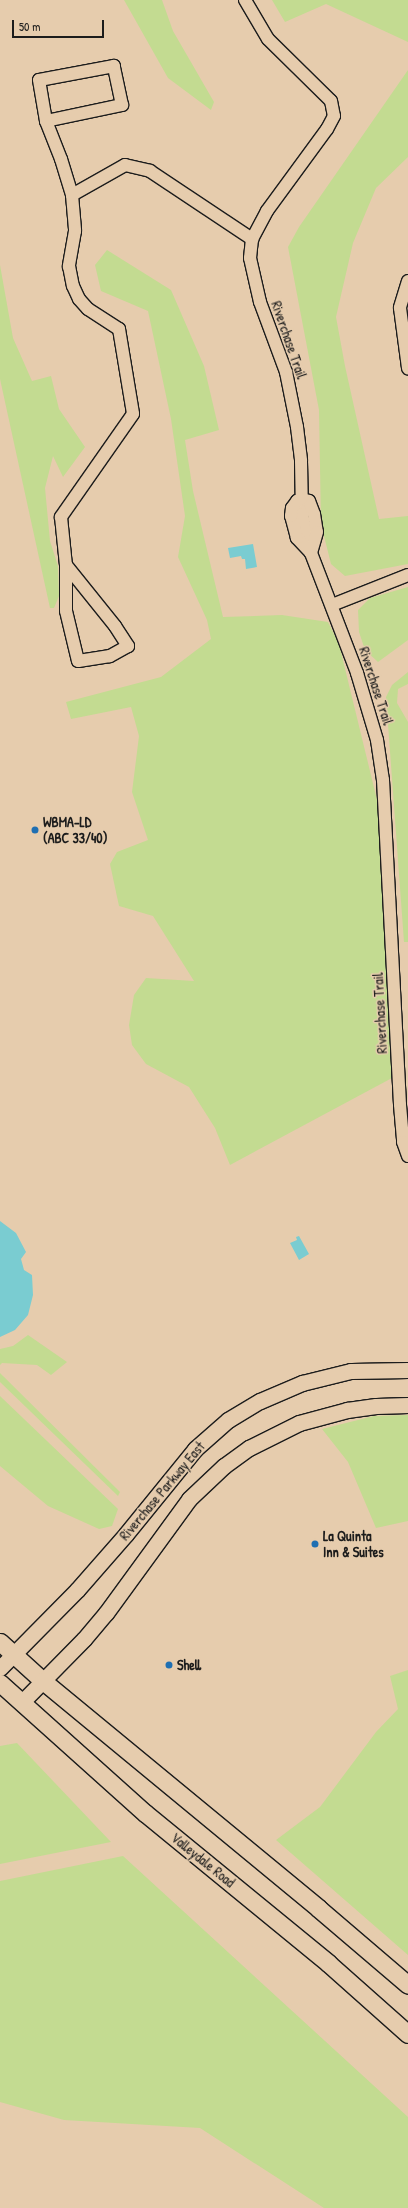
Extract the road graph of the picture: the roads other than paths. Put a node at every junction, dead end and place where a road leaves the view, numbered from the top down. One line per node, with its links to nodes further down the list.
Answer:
1 (246, 0): 4 (street, Riverchase Trail)
2 (46, 121): 2 (street); 3 (street)
3 (72, 195): 4 (street); 11 (street)
4 (252, 239): 8 (street, Riverchase Trail)
5 (408, 281): 6 (street)
6 (404, 309): 7 (street)
7 (408, 368)
8 (301, 499): 9 (street); 9 (street)
9 (304, 523): 10 (street); 10 (street)
10 (311, 553): 13 (street, Riverchase Trail)
11 (66, 565): 11 (street)
12 (408, 575): 13 (street)
13 (332, 605): 14 (street, Riverchase Trail)
14 (405, 1138): 15 (street, Riverchase Trail)
15 (408, 1156)
16 (408, 1370): 19 (street, Riverchase Parkway East)
17 (408, 1405): 21 (street, Riverchase Parkway East)
18 (0, 1642): 19 (main road)
19 (13, 1655): 20 (street, Riverchase Parkway East); 21 (main road)
20 (0, 1668)
21 (43, 1681): 23 (street, Riverchase Parkway East); 24 (main road)
22 (0, 1683): 23 (main road, Valleydale Road)
23 (22, 1702): 25 (main road, Valleydale Road)
24 (408, 1984)
25 (408, 2034)

